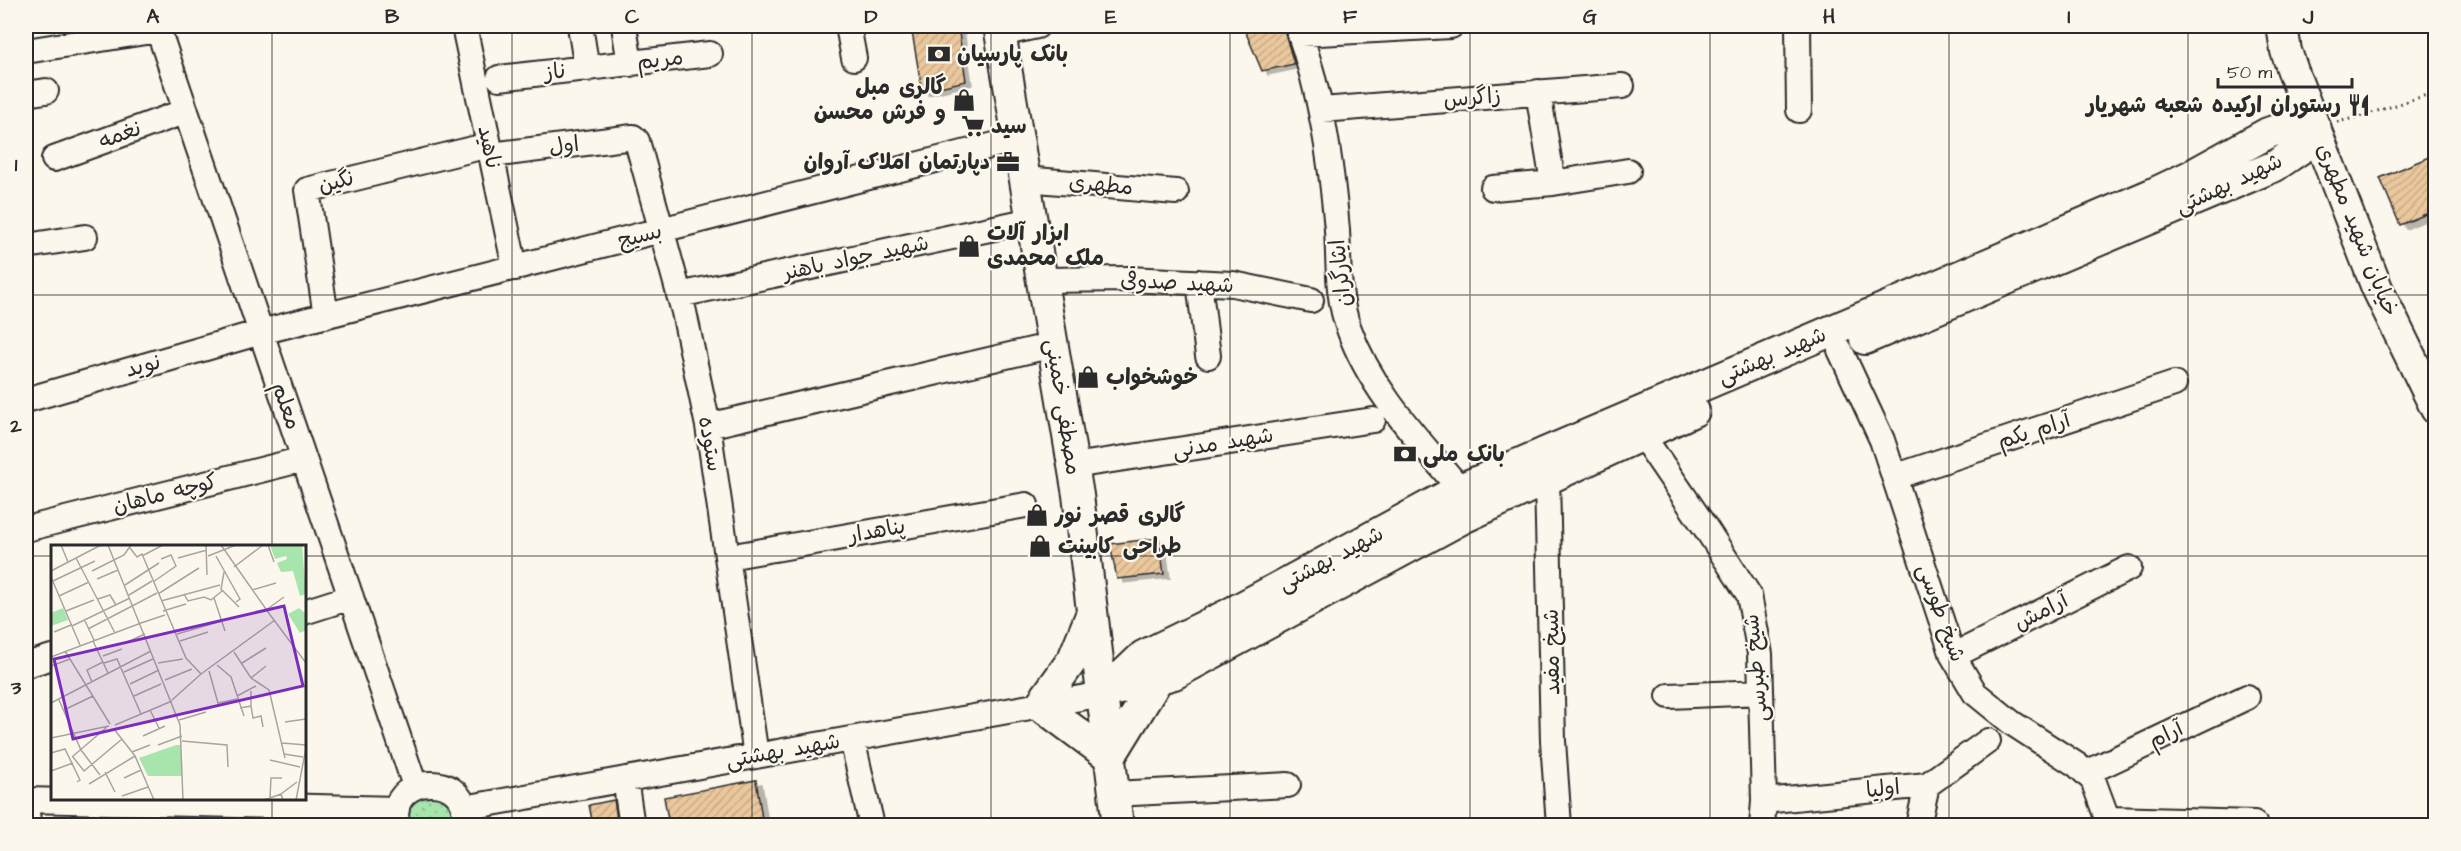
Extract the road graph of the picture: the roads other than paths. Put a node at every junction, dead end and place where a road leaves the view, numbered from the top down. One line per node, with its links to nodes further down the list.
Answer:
1 (464, 26): 26 (street, ناهید)
2 (580, 26): 15 (street)
3 (624, 26): 15 (street)
4 (848, 26): 14 (street)
5 (1037, 26): 10 (street)
6 (1451, 26): 11 (street)
7 (1798, 26): 20 (street)
8 (2282, 26): 22 (main road, خیابان شهید مطهری)
9 (158, 28): 12 (street); 21 (street, معلم)
10 (1000, 30): 25 (main road, مصطفی خمینی)
11 (1298, 30): 19 (street, ایثارگران)
12 (26, 51)
13 (710, 54): 15 (street, مریم)
14 (854, 58)
15 (609, 66): 16 (street, ناز)
16 (499, 78)
17 (1622, 86): 18 (street, زاگرس)
18 (1538, 92): 19 (street, زاگرس); 31 (street)
19 (1322, 110): 59 (street, ایثارگران)
20 (1799, 110)
21 (186, 111): 27 (street, نغمه); 44 (street, معلم)
22 (2324, 126): 23 (main road, شهید بهشتی); 28 (main road, شهید بهشتی); 48 (main road, خیابان شهید مطهری); 51 (main road, خیابان شهید مطهری)
23 (2268, 133): 28 (main road); 59 (main road, شهید بهشتی)
24 (636, 138): 26 (street, اول); 35 (street, ستوده)
25 (1018, 139): 30 (main road, مصطفی خمینی); 35 (street, بسیج)
26 (490, 150): 38 (street, ناهید); 43 (street, نگین)
27 (54, 159)
28 (2275, 166): 46 (main road, شهید بهشتی)
29 (1628, 171): 31 (street)
30 (1025, 179): 33 (street, مطهری); 34 (main road, مصطفی خمینی)
31 (1553, 183): 32 (street)
32 (1493, 188)
33 (1176, 192)
34 (1032, 220): 39 (main road, مصطفی خمینی); 41 (street, شهید جواد باهنر)
35 (661, 230): 38 (street, بسیج); 41 (street, ستوده)
36 (85, 237): 37 (street)
37 (26, 246)
38 (515, 268): 43 (street, بسیج)
39 (1042, 280): 40 (street, شهید صدوقی); 45 (main road, مصطفی خمینی)
40 (1199, 282): 42 (street, شهید صدوقی); 47 (street)
41 (679, 295): 53 (street, ستوده)
42 (1311, 300)
43 (326, 316): 44 (street, بسیج)
44 (261, 332): 50 (street, نوید); 55 (street, معلم)
45 (1053, 345): 53 (street); 56 (main road, مصطفی خمینی)
46 (1840, 350): 54 (main road, شهید بهشتی); 57 (street, شیخ طوسی)
47 (1208, 356)
48 (2436, 365)
49 (2174, 384): 57 (street, آرام یکم)
50 (26, 400)
51 (2436, 409)
52 (1372, 420): 56 (street, شهید مدنی)
53 (708, 426): 62 (street, ستوده)
54 (1642, 435): 58 (main road, شهید بهشتی); 71 (street, شیخ طبرسی)
55 (304, 459): 61 (street, کوچه ماهان); 64 (street, معلم)
56 (1073, 466): 66 (main road, مصطفی خمینی)
57 (1894, 477): 67 (street, شیخ طوسی)
58 (1547, 479): 70 (main road, شهید بهشتی); 98 (street, شیخ مفید)
59 (1460, 489): 72 (main road, شهید بهشتی)
60 (1026, 504): 62 (street, پناهدار)
61 (26, 529)
62 (728, 557): 78 (street, ستوده)
63 (2129, 568): 67 (street, آرامش)
64 (351, 597): 65 (street); 84 (street, معلم)
65 (306, 611)
66 (1091, 613): 72 (main road, مصطفی خمینی); 75 (main road)
67 (1953, 656): 80 (street, شیخ طوسی)
68 (51, 657): 69 (street)
69 (26, 665)
70 (1158, 679): 72 (main road, شهید بهشتی); 79 (main road)
71 (1761, 692): 73 (street); 87 (street, شیخ طبرسی)
72 (1103, 694): 75 (street, شهید بهشتی); 79 (main road, مصطفی خمینی)
73 (1669, 696)
74 (2247, 697): 80 (street, آرام)
75 (1040, 705): 76 (street, شهید بهشتی); 79 (main road)
76 (852, 739): 78 (street, شهید بهشتی); 96 (street)
77 (1988, 741): 83 (street, اولیا)
78 (756, 756): 81 (street, شهید بهشتی)
79 (1110, 757): 85 (main road, مصطفی خمینی)
80 (2086, 773): 91 (street, شیخ طوسی)
81 (625, 779): 90 (street, شهید بهشتی); 95 (street)
82 (1287, 785): 85 (street)
83 (1927, 785): 87 (street, اولیا); 100 (street)
84 (415, 786): 89 (street); 90 (street)
85 (1114, 794): 97 (main road, مصطفی خمینی)
86 (26, 800): 89 (street)
87 (1764, 801): 99 (street, شیخ طبرسی)
88 (26, 808): 93 (street)
89 (394, 814): 94 (street)
90 (464, 817)
91 (2110, 822): 92 (street)
92 (2254, 823)
93 (29, 825)
94 (356, 825)
95 (632, 825)
96 (872, 825)
97 (1118, 825)
98 (1559, 825)
99 (1762, 825)
100 (1918, 825)

